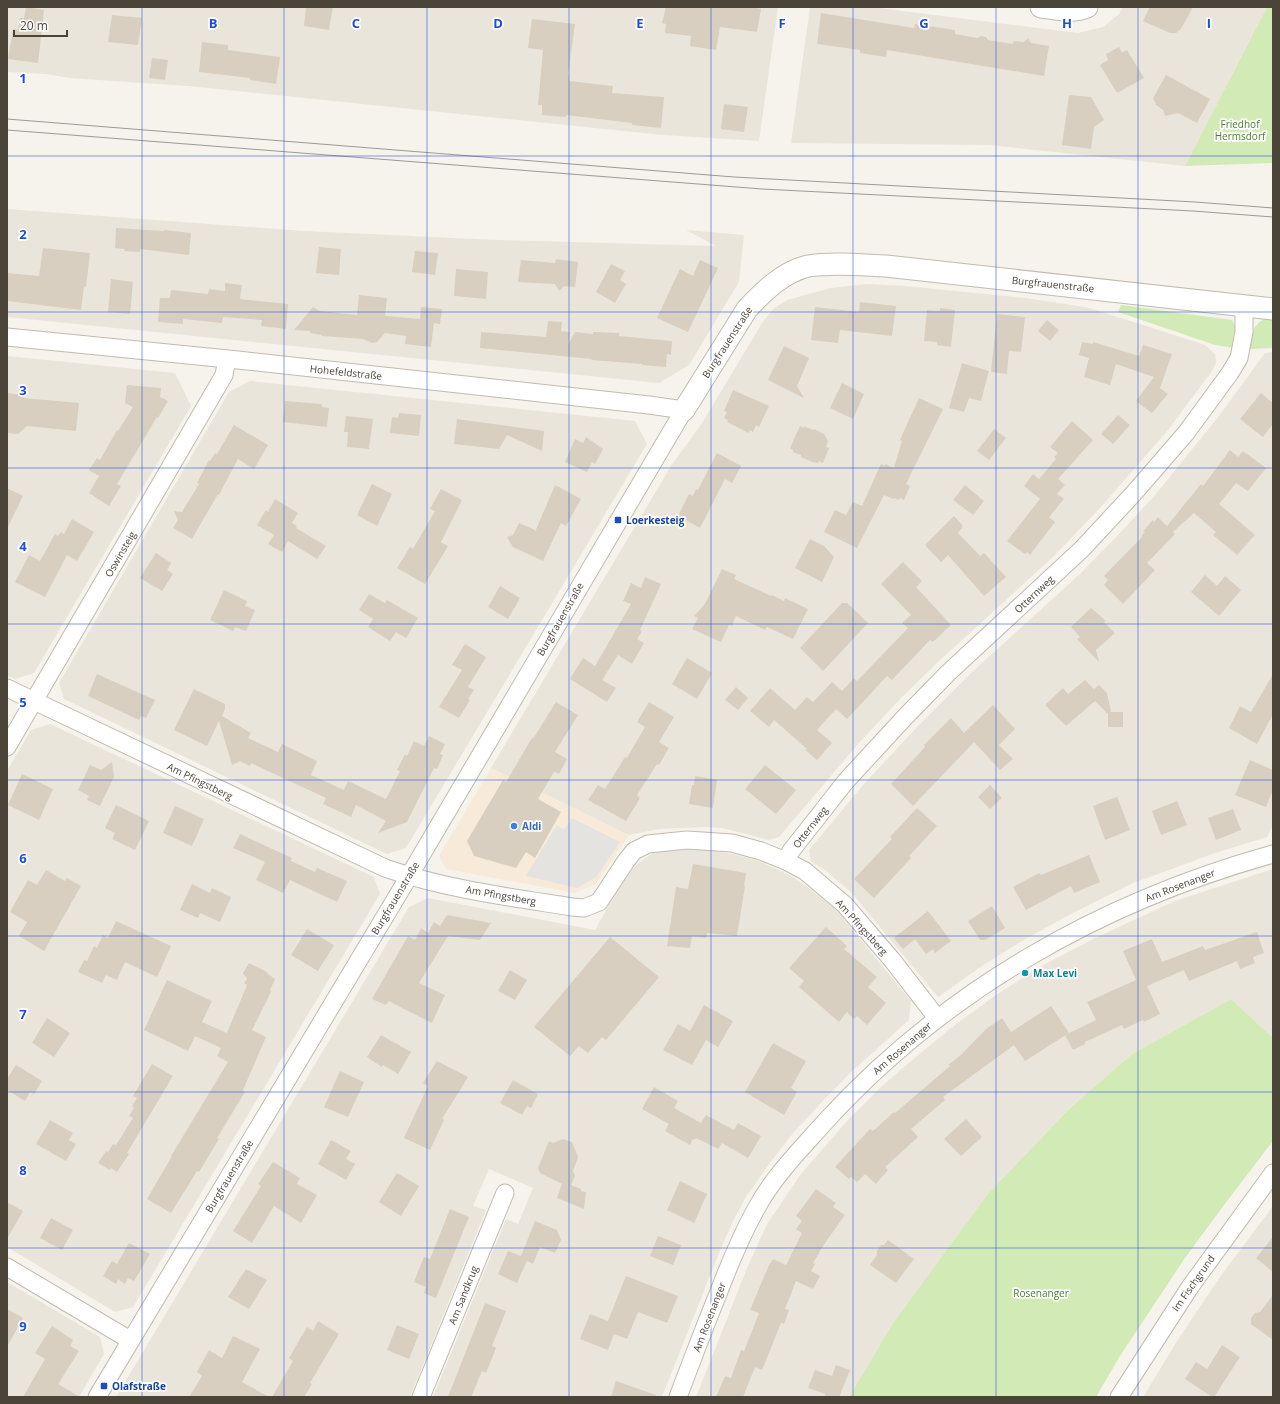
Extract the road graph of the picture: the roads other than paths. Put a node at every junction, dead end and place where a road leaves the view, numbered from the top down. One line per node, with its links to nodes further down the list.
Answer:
1 (1041, 7): 2 (street)
2 (1087, 7)
3 (1244, 306): 4 (street, Burgfrauenstraße); 7 (street, Burgfrauenstraße); 12 (street, Otternweg)
4 (1273, 309)
5 (7, 337): 6 (street, Hohefeldstraße)
6 (227, 359): 7 (street, Hohefeldstraße); 9 (street, Oswinsteig)
7 (684, 410): 13 (street, Burgfrauenstraße)
8 (7, 688): 9 (street, Am Pfingstberg)
9 (34, 701): 10 (street, Oswinsteig); 13 (street, Am Pfingstberg)
10 (7, 747)
11 (1273, 854): 14 (street, Am Rosenanger)
12 (786, 861): 13 (street, Am Pfingstberg); 14 (street, Am Pfingstberg)
13 (408, 876): 18 (street, Burgfrauenstraße)
14 (937, 1018): 21 (street, Am Rosenanger)
15 (1273, 1173): 22 (street, Im Fischgrund)
16 (505, 1193): 20 (street, Am Sandkrug)
17 (7, 1267): 18 (street)
18 (130, 1340): 19 (street, Burgfrauenstraße)
19 (97, 1397)
20 (421, 1397)
21 (678, 1397)
22 (1119, 1397)

